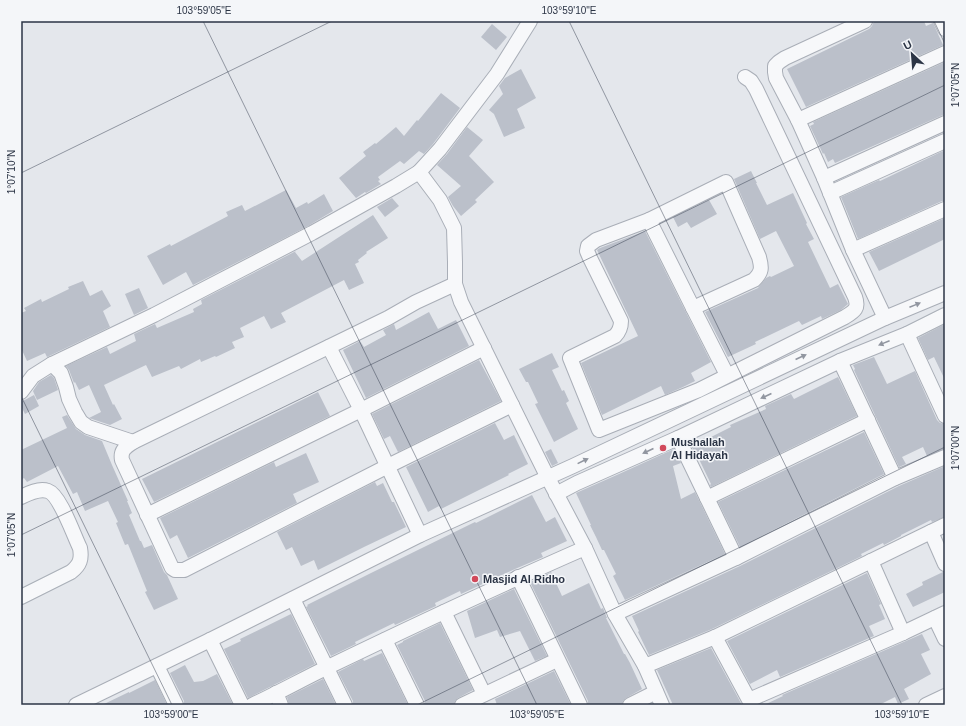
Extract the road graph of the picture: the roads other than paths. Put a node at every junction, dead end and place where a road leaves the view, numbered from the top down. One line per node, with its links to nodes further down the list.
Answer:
1 (530, 21): 10 (street)
2 (865, 21): 7 (street)
3 (941, 21): 4 (street)
4 (945, 29)
5 (945, 53): 7 (street)
6 (745, 77): 26 (street)
7 (798, 120): 11 (street)
8 (945, 123): 11 (street)
9 (945, 141): 12 (street)
10 (419, 172): 16 (street); 25 (street)
11 (824, 178): 12 (street)
12 (830, 193): 15 (street)
13 (945, 209): 15 (street)
14 (649, 220): 18 (street); 18 (street); 27 (street)
15 (853, 250): 20 (street)
16 (454, 284): 22 (street); 23 (street)
17 (945, 293): 20 (street, one-way to 17)
18 (693, 308): 26 (street)
19 (945, 315): 21 (street)
20 (888, 317): 21 (street); 30 (street, one-way to 20)
21 (904, 335): 24 (street, one-way to 24); 29 (street)
22 (329, 347): 32 (street); 36 (street)
23 (484, 348): 31 (street); 32 (street)
24 (840, 361): 34 (street); 35 (street, one-way to 35)
25 (52, 364): 28 (street); 36 (street)
26 (728, 376): 27 (street)
27 (699, 390): 30 (street)
28 (21, 392)
29 (940, 394): 33 (street)
30 (705, 403): 39 (street, one-way to 30)
31 (512, 404): 38 (street); 39 (street)
32 (361, 410): 38 (street); 44 (street)
33 (945, 416)
34 (868, 420): 40 (street); 43 (street)
35 (678, 438): 41 (street, one-way to 41); 43 (street)
36 (133, 442): 44 (street)
37 (945, 457): 40 (street)
38 (388, 466): 44 (street); 47 (street)
39 (548, 478): 41 (street); 47 (street)
40 (895, 478): 49 (street)
41 (556, 494): 48 (street)
42 (21, 497): 53 (street)
43 (707, 498): 49 (street)
44 (147, 515)
45 (945, 525): 46 (street)
46 (931, 532): 50 (street); 51 (street)
47 (420, 535): 54 (street)
48 (585, 548): 52 (street); 56 (street)
49 (736, 558): 56 (street)
50 (871, 561): 58 (street); 59 (street)
51 (945, 564)
52 (518, 578): 55 (street); 63 (street)
53 (21, 598)
54 (293, 599): 60 (street); 66 (street)
55 (444, 612): 61 (street); 67 (street)
56 (615, 614): 65 (street)
57 (940, 615): 58 (street); 62 (street)
58 (903, 633): 59 (street)
59 (715, 637): 65 (street)
60 (210, 640): 64 (street); 74 (street)
61 (385, 640): 66 (street); 77 (street)
62 (945, 640)
63 (557, 660): 67 (street); 79 (street)
64 (157, 666): 71 (street); 73 (street)
65 (645, 666): 70 (street)
66 (327, 668): 69 (street); 76 (street)
67 (484, 694): 78 (street)
68 (945, 696): 81 (street)
69 (278, 699): 75 (street)
70 (659, 699): 80 (street)
71 (100, 700): 72 (street)
72 (76, 705)
73 (176, 705)
74 (242, 705)
75 (252, 705)
76 (345, 705)
77 (416, 705)
78 (462, 705)
79 (580, 705)
80 (630, 705)
81 (926, 705)

